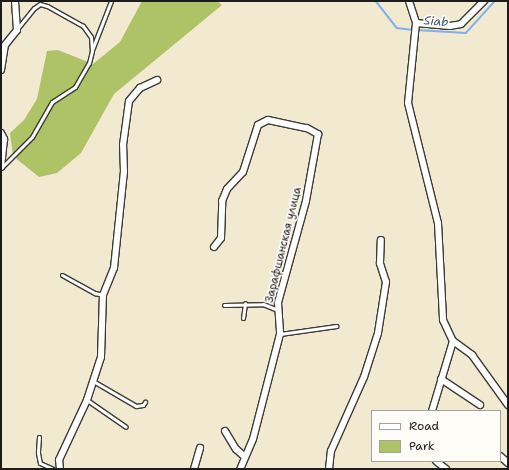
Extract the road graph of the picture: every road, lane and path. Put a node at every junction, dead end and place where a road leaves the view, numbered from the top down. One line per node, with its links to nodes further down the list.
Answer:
1 (15, 1): 6 (street)
2 (111, 1): 7 (lane)
3 (409, 1): 5 (street)
4 (484, 1): 5 (street)
5 (416, 23): 23 (street)
6 (16, 30): 7 (lane); 8 (street)
7 (92, 51): 12 (lane)
8 (2, 54): 9 (street)
9 (1, 70)
10 (157, 80): 16 (street)
11 (1, 132): 12 (street)
12 (1, 167)
13 (381, 240): 41 (street)
14 (214, 247): 19 (street, Зарафшанская улица)
15 (62, 275): 16 (lane)
16 (103, 295): 25 (street)
17 (245, 303): 18 (lane); 19 (lane); 20 (lane)
18 (224, 304)
19 (278, 310): 22 (street, Зарафшанская улица)
20 (243, 318)
21 (336, 326): 22 (lane)
22 (280, 334): 35 (street, Зарафшанская улица)
23 (453, 341): 24 (street); 28 (street)
24 (441, 379): 29 (street); 30 (street)
25 (93, 381): 26 (street); 27 (lane)
26 (87, 400): 31 (lane); 38 (street)
27 (145, 402)
28 (508, 404)
29 (480, 405)
30 (432, 410)
31 (126, 426)
32 (225, 431): 35 (street)
33 (38, 437): 37 (lane)
34 (200, 448): 39 (street)
35 (245, 457): 40 (street, Зарафшанская улица)
36 (437, 462): 42 (street)
37 (54, 469)
38 (60, 469)
39 (194, 469)
40 (240, 469)
41 (329, 469)
42 (446, 469)

